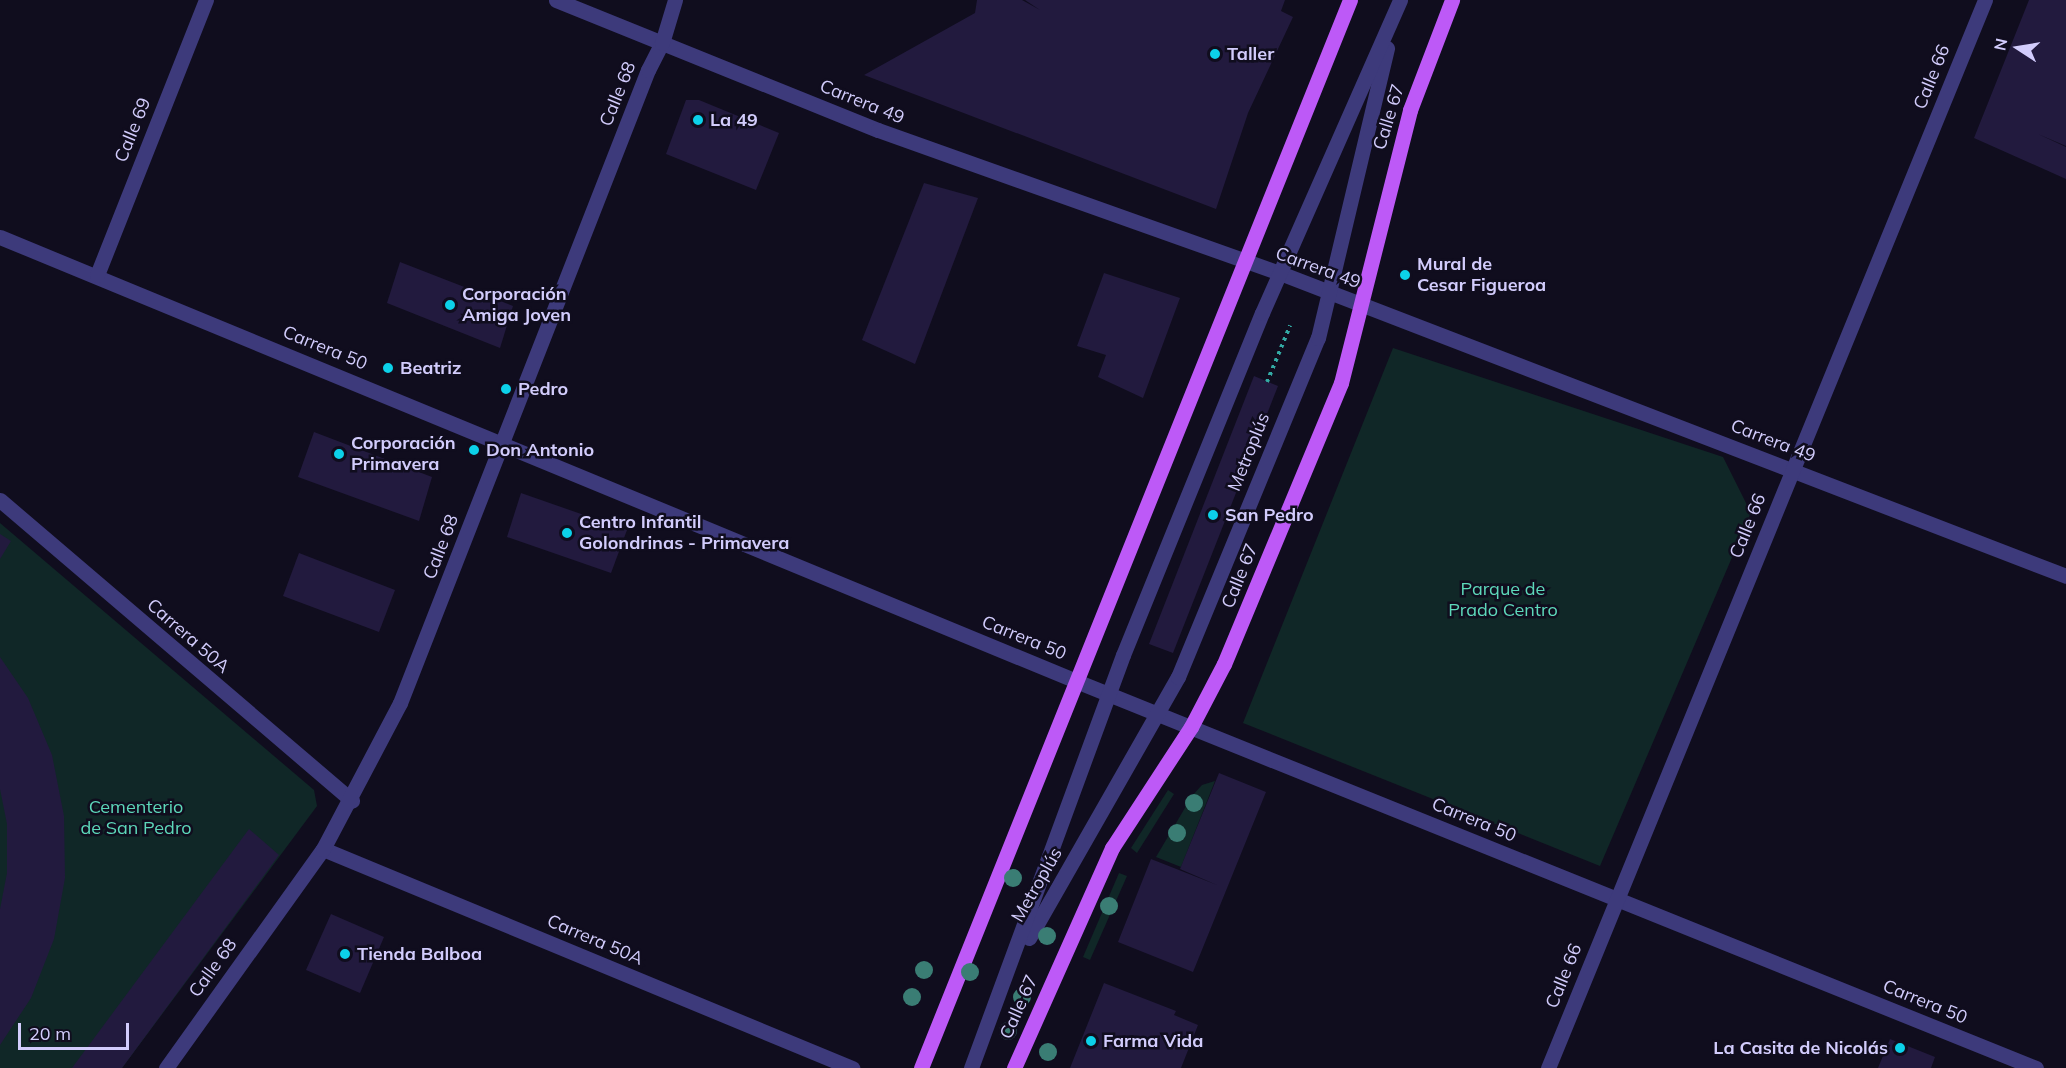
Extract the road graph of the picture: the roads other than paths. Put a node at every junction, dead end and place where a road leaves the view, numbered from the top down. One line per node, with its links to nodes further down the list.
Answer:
1 (206, 0): 12 (street, Calle 69)
2 (556, 0): 8 (street, Carrera 49)
3 (675, 0): 8 (street, Calle 68)
4 (1350, 0): 10 (main road)
5 (1452, 0): 14 (main road, Calle 67)
6 (1984, 0): 16 (street, Calle 66)
7 (1398, 5): 11 (street, Metroplús); 13 (street, Metroplús)
8 (662, 43): 10 (street, Carrera 49); 15 (street, Calle 68)
9 (0, 237): 12 (street, Carrera 50)
10 (1245, 264): 11 (street, Carrera 49); 19 (main road)
11 (1280, 273): 13 (street, Carrera 49); 20 (street, Metroplús)
12 (97, 275): 15 (street, Carrera 50)
13 (1329, 292): 14 (street, Carrera 49); 21 (street, Metroplús)
14 (1362, 305): 16 (street, Carrera 49); 22 (main road, Calle 67)
15 (502, 442): 19 (street, Carrera 50); 23 (street, Calle 68)
16 (1792, 469): 18 (street, Carrera 49); 25 (street, Calle 66)
17 (0, 500): 23 (street, Carrera 50A)
18 (2066, 576)
19 (1076, 681): 20 (street, Carrera 50); 29 (main road)
20 (1109, 694): 21 (street, Carrera 50); 26 (street, Metroplús)
21 (1157, 713): 22 (street, Carrera 50); 26 (street, Metroplús)
22 (1191, 726): 25 (street, Carrera 50); 31 (main road, Calle 67)
23 (351, 801): 24 (street, Calle 68)
24 (323, 849): 27 (street, Calle 68); 28 (street, Carrera 50A)
25 (1616, 898): 32 (street, Calle 66); 33 (street, Carrera 50)
26 (1008, 975): 30 (street, Metroplús)
27 (166, 1068)
28 (852, 1068)
29 (921, 1068)
30 (971, 1068)
31 (1014, 1068)
32 (1548, 1068)
33 (2036, 1068)

